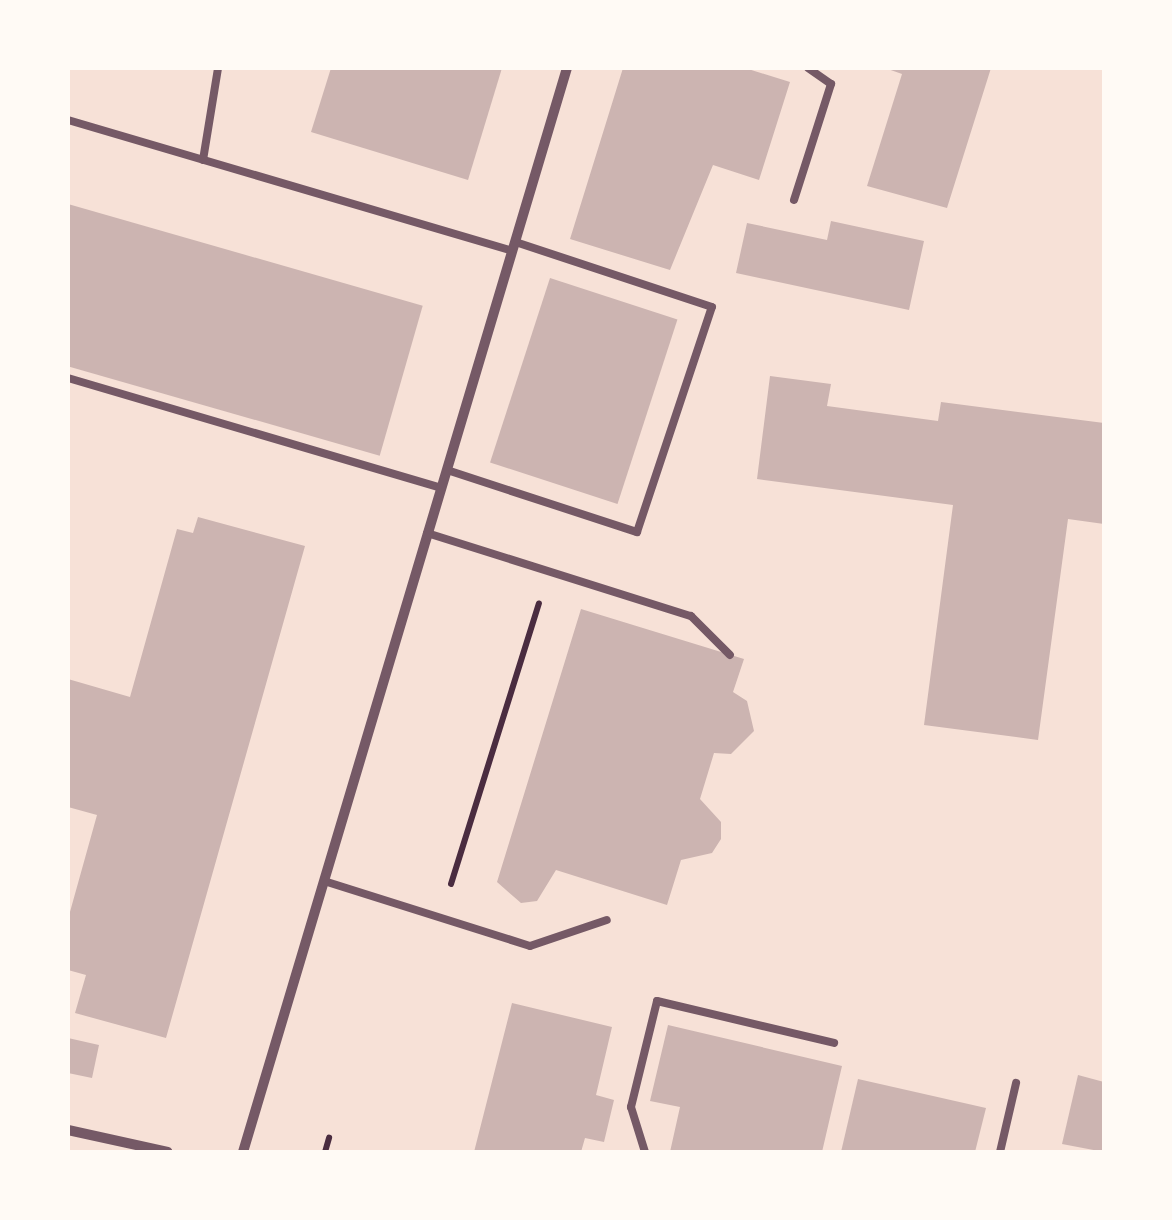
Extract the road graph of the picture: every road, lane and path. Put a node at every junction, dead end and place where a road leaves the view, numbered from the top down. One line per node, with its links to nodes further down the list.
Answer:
1 (218, 68): 5 (lane)
2 (567, 68): 7 (street)
3 (808, 68): 6 (lane)
4 (68, 120): 5 (lane)
5 (203, 160): 7 (lane)
6 (794, 200)
7 (514, 247): 9 (street); 9 (lane)
8 (68, 378): 10 (lane)
9 (447, 470): 10 (street)
10 (441, 488): 11 (street)
11 (428, 533): 12 (lane); 14 (street)
12 (549, 572): 13 (lane); 15 (path)
13 (730, 655)
14 (324, 882): 15 (lane); 22 (street)
15 (441, 918): 16 (lane)
16 (606, 920)
17 (834, 1043): 24 (lane)
18 (1016, 1082): 25 (lane)
19 (68, 1130): 21 (street)
20 (329, 1138): 23 (path)
21 (168, 1152)
22 (242, 1152)
23 (326, 1152)
24 (645, 1152)
25 (1000, 1152)

